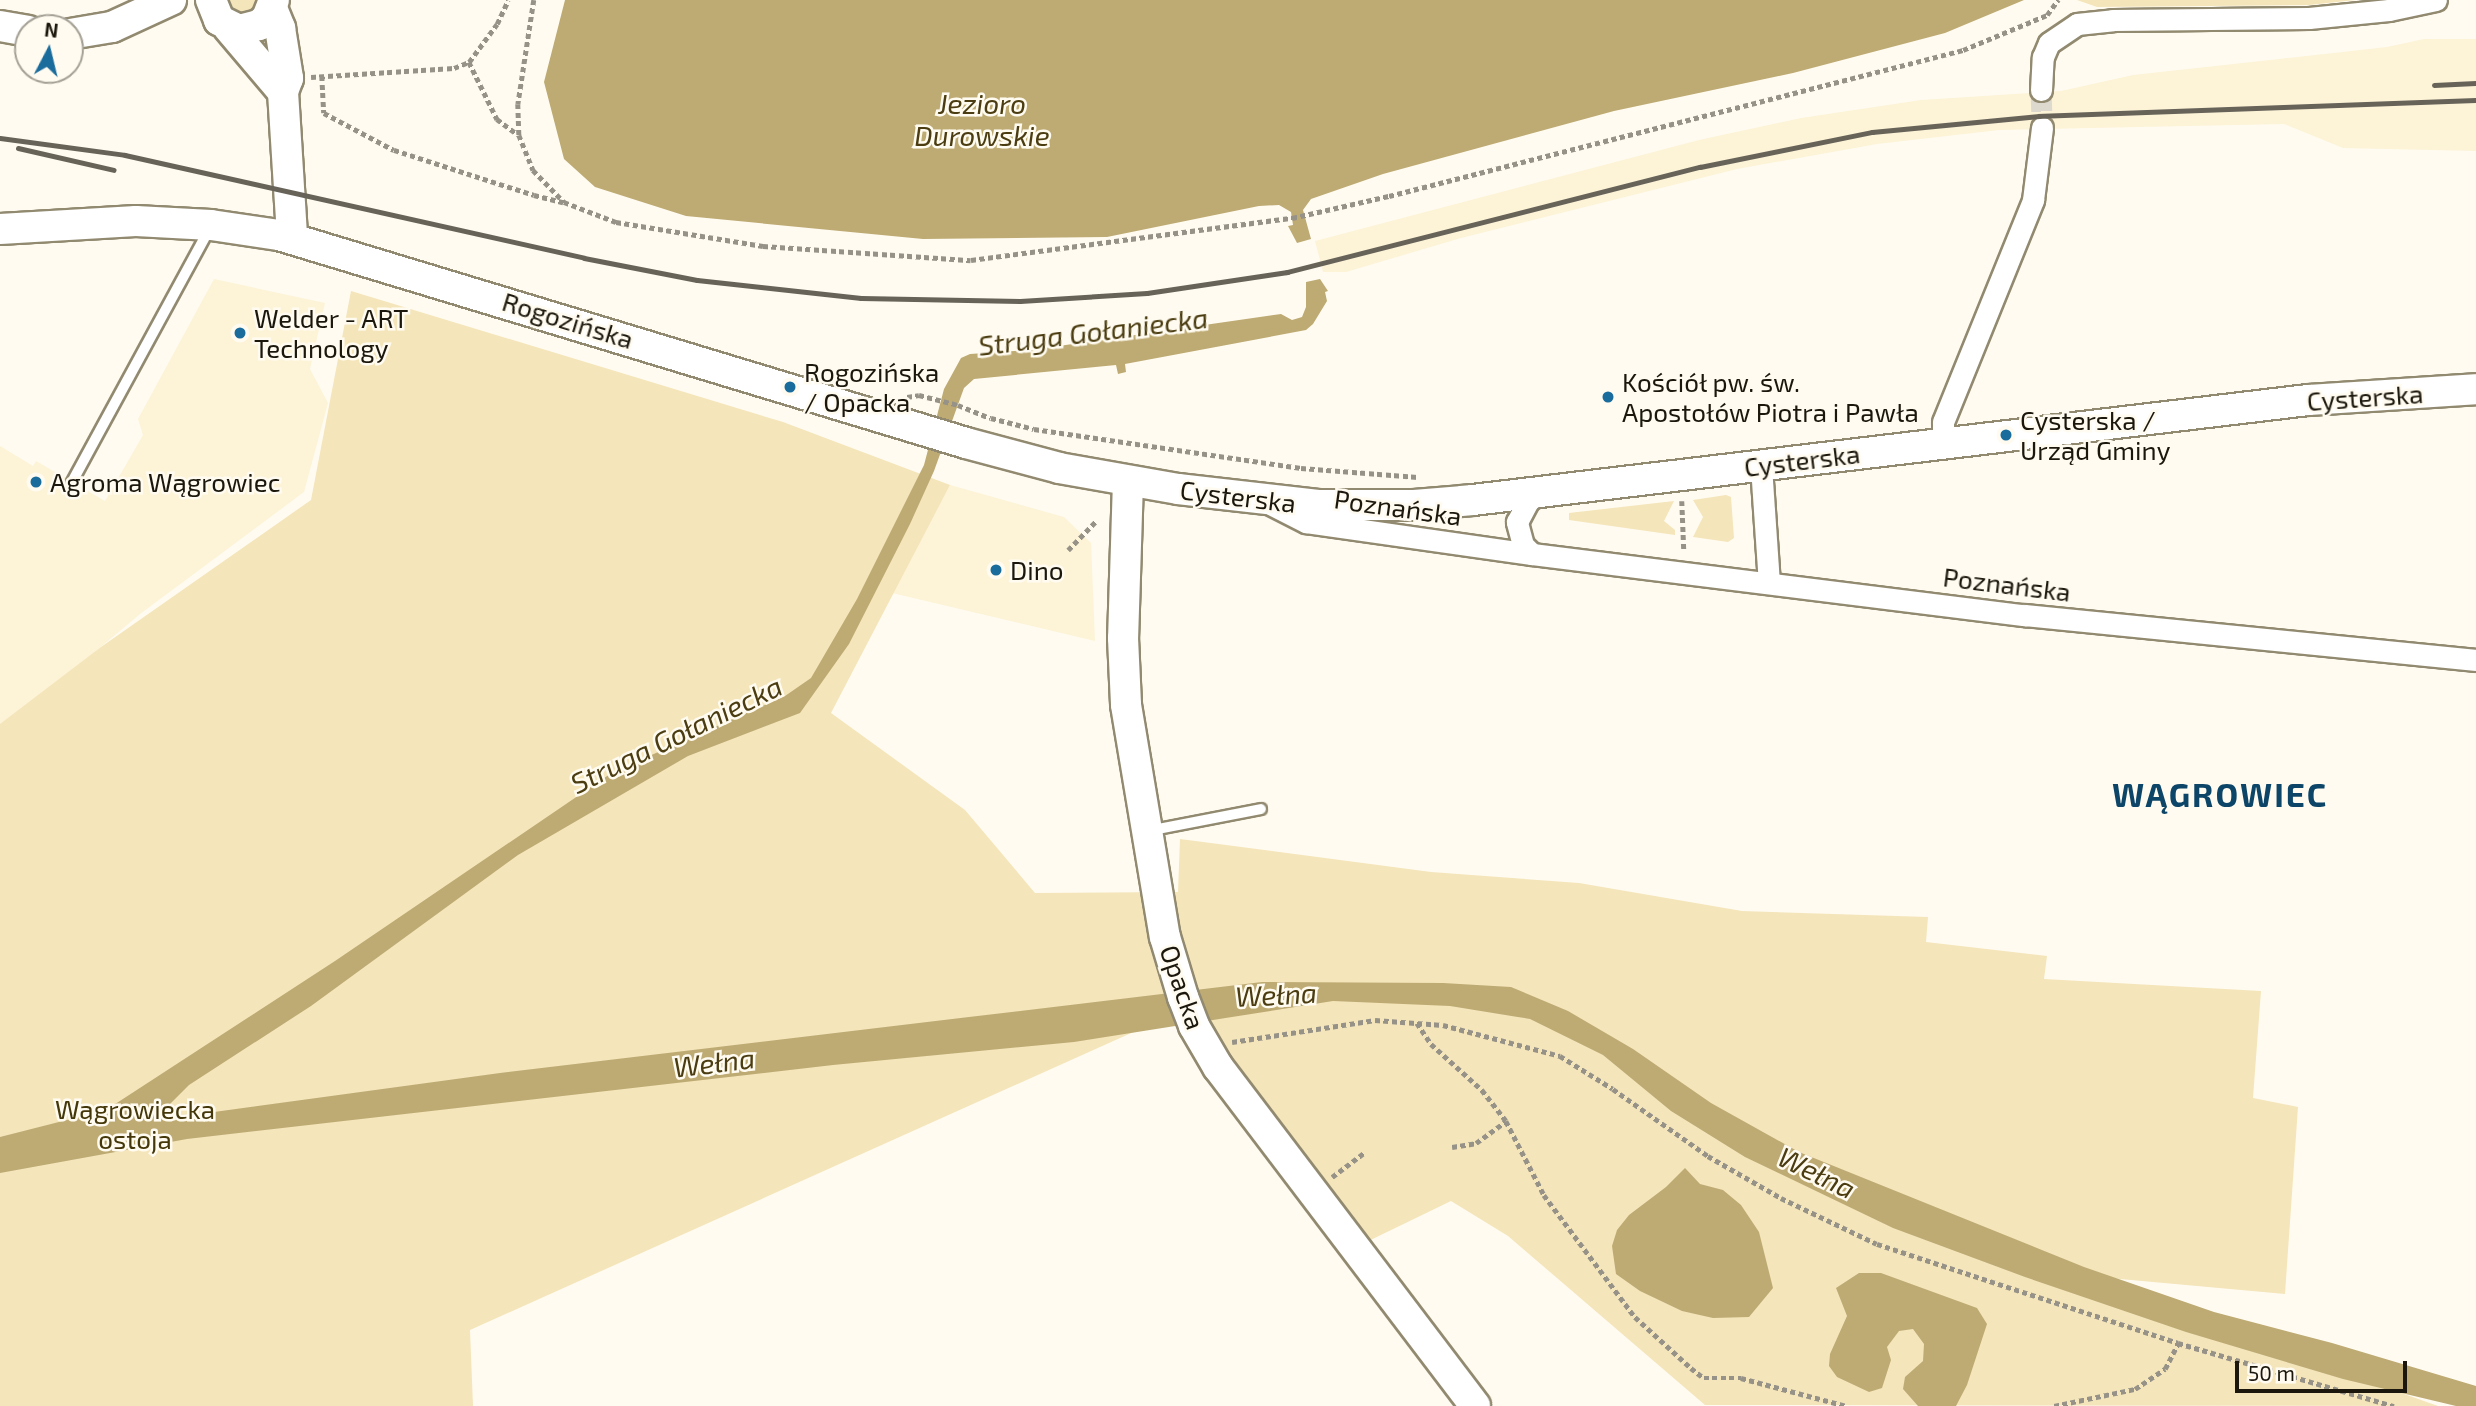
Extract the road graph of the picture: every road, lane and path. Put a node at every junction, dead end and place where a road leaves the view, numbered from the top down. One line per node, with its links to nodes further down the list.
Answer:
1 (172, 0): 7 (main road); 8 (main road)
2 (508, 0): 9 (path)
3 (534, 0): 14 (path)
4 (2060, 0): 15 (path)
5 (2436, 0): 12 (street)
6 (273, 4): 7 (main road); 11 (main road)
7 (217, 13): 11 (main road)
8 (84, 32)
9 (469, 62): 10 (path); 14 (path)
10 (322, 76): 11 (path); 15 (path)
11 (291, 85): 18 (main road)
12 (2041, 90)
13 (2042, 128): 21 (street)
14 (519, 135): 15 (path)
15 (564, 202)
16 (211, 225): 17 (main road, Rogozińska); 18 (main road, Rogozińska); 26 (lane)
17 (0, 229)
18 (292, 237): 25 (main road, Rogozińska)
19 (2476, 389): 21 (main road, Cysterska)
20 (936, 400): 24 (path)
21 (1943, 442): 22 (main road, Cysterska)
22 (1761, 466): 23 (main road, Cysterska); 33 (street)
23 (1679, 476): 27 (main road, Cysterska); 32 (path)
24 (1424, 477)
25 (1128, 481): 28 (main road, Cysterska); 36 (main road, Opacka)
26 (72, 482)
27 (1539, 493): 28 (main road, Cysterska); 31 (street)
28 (1262, 499): 31 (street, Poznańska)
29 (1096, 521): 30 (path)
30 (1068, 550)
31 (1532, 554): 32 (street, Poznańska)
32 (1685, 572): 33 (street, Poznańska)
33 (1769, 582): 34 (street, Poznańska)
34 (2476, 660)
35 (1261, 809): 36 (lane)
36 (1145, 832): 38 (main road, Opacka)
37 (1417, 1023): 38 (path); 39 (path); 43 (path)
38 (1205, 1046): 44 (main road, Opacka)
39 (1506, 1121): 40 (path); 45 (path)
40 (1452, 1146)
41 (1365, 1152): 42 (path)
42 (1323, 1184)
43 (2178, 1343): 46 (path); 47 (path)
44 (1475, 1406)
45 (1846, 1406)
46 (2054, 1406)
47 (2393, 1406)

